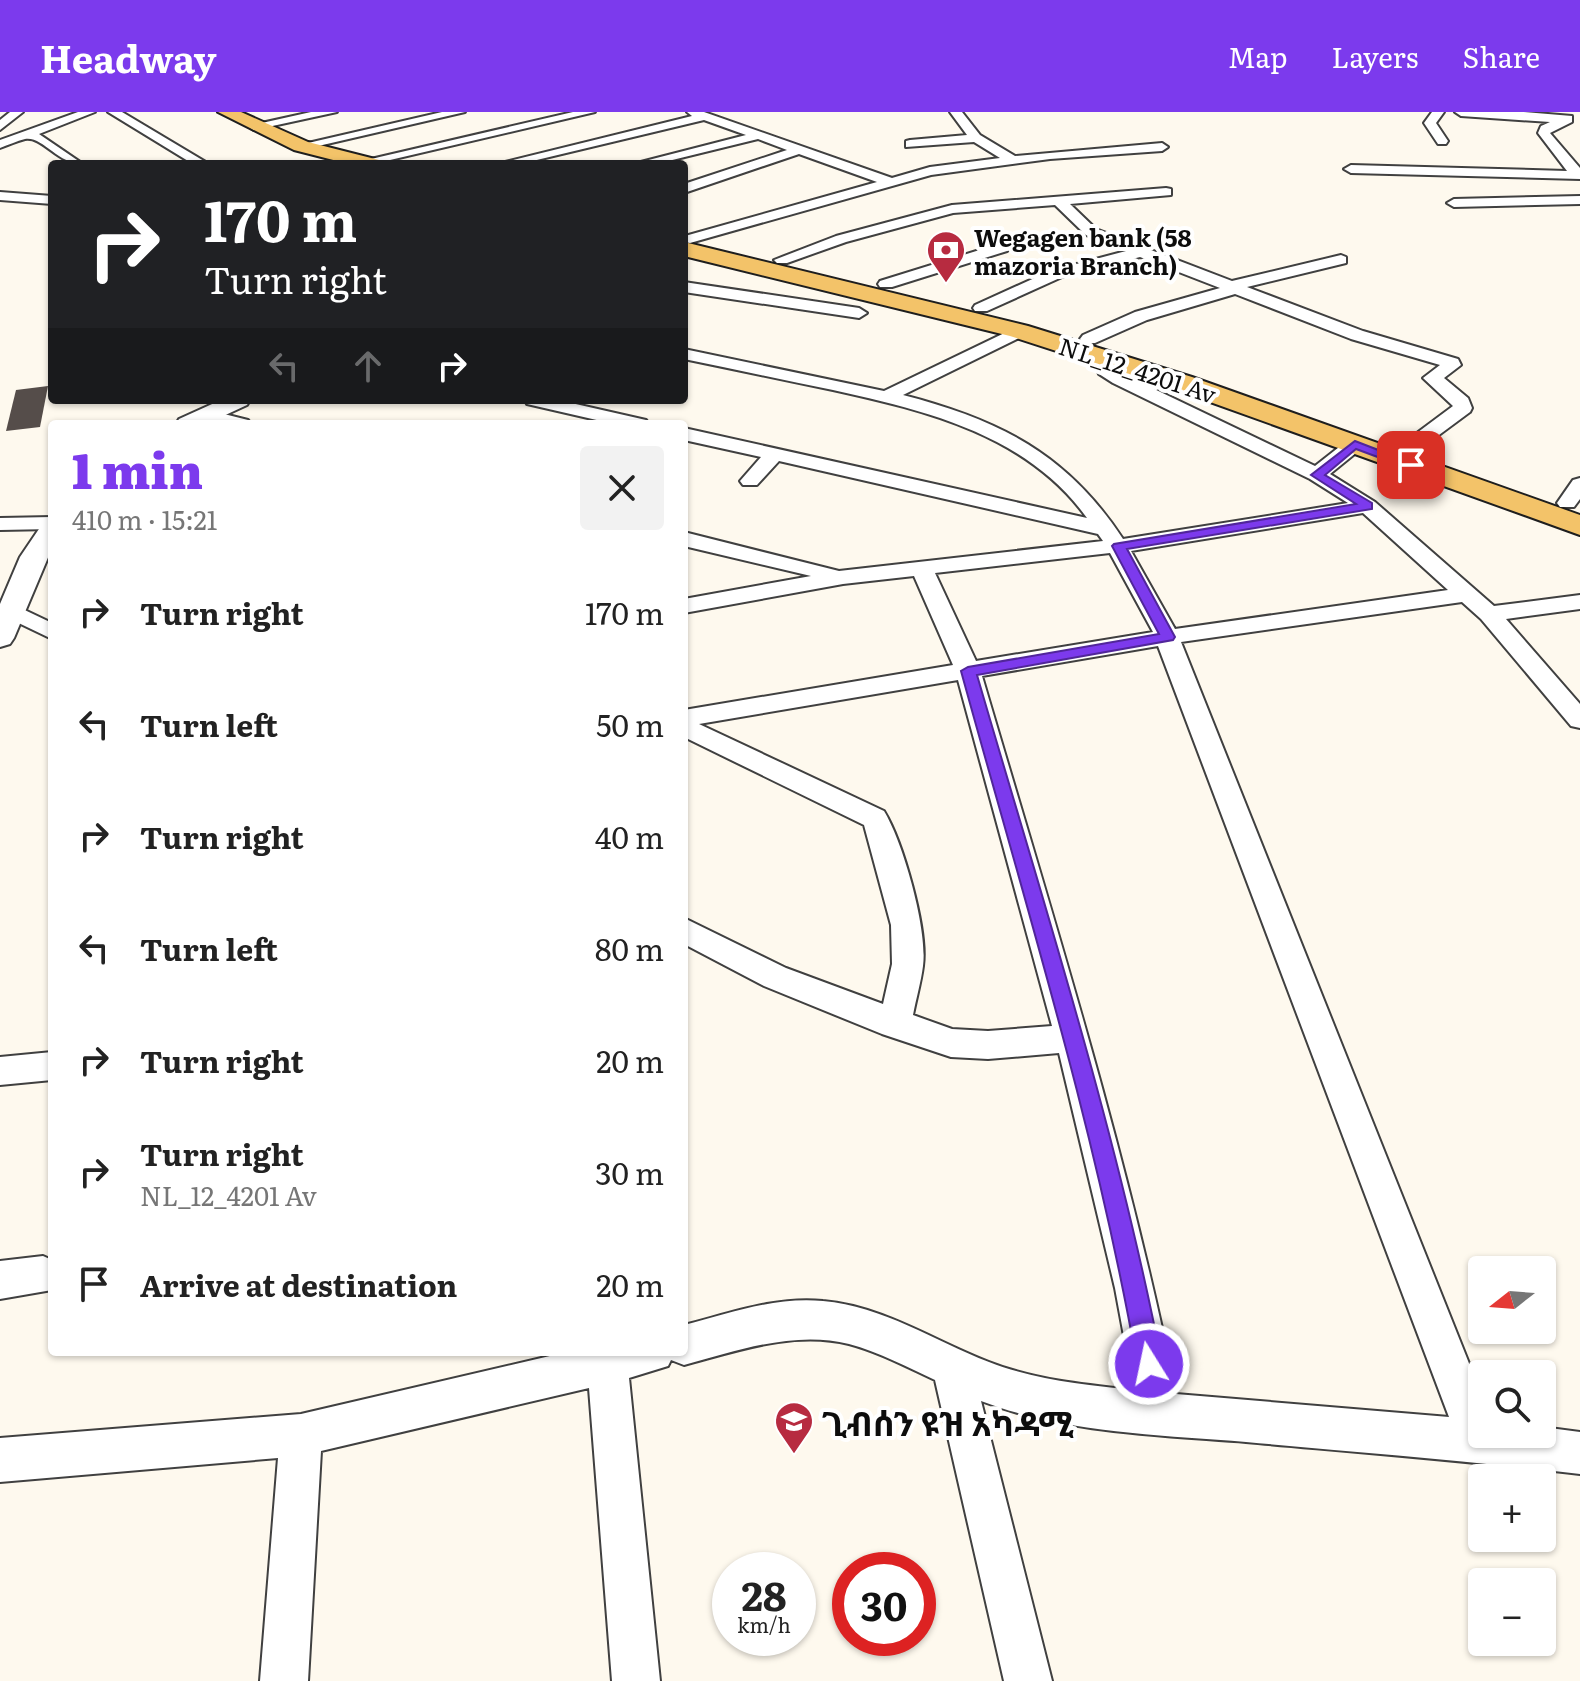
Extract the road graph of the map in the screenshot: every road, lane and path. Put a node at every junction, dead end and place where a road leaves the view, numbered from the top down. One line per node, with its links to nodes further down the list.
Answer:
1 (17, 112): 16 (street)
2 (89, 112): 18 (street)
3 (114, 112): 30 (street)
4 (227, 112): 17 (main road)
5 (331, 112): 17 (street)
6 (459, 112): 26 (street)
7 (589, 112): 33 (street)
8 (956, 112): 20 (street)
9 (1438, 112): 22 (street)
10 (1461, 112): 12 (street)
11 (698, 114): 19 (street); 34 (street)
12 (1518, 114): 14 (street)
13 (208, 116): 26 (main road)
14 (1564, 119): 15 (street); 40 (street)
15 (1580, 120)
16 (0, 126)
17 (254, 126): 26 (main road)
18 (27, 134): 21 (street); 29 (street)
19 (757, 136): 25 (street); 35 (street)
20 (976, 138): 23 (street); 27 (street)
21 (2, 140)
22 (1442, 141)
23 (910, 144)
24 (1162, 147): 27 (street)
25 (798, 150): 41 (street); 42 (street)
26 (300, 155): 31 (main road); 32 (main road)
27 (1016, 159): 36 (street); 37 (street)
28 (1500, 159): 39 (street)
29 (71, 160)
30 (195, 160)
31 (315, 160)
32 (343, 160)
33 (382, 160)
34 (520, 160)
35 (657, 160)
36 (983, 164): 41 (street); 48 (street)
37 (1093, 167)
38 (1351, 169): 39 (street)
39 (1510, 173): 40 (street)
40 (1580, 174)
41 (888, 181): 50 (street)
42 (688, 188)
43 (1166, 192): 46 (street)
44 (0, 196): 45 (street)
45 (48, 200)
46 (1058, 200): 48 (street); 54 (street)
47 (1580, 200): 49 (street)
48 (1038, 201): 55 (street)
49 (1454, 203)
50 (688, 241)
51 (688, 242): 55 (main road, NL_12_4201 Av)
52 (688, 243): 62 (main road, NL_12_4201 Av)
53 (1002, 248): 57 (street)
54 (1141, 252): 59 (street); 60 (street)
55 (782, 260): 57 (main road, NL_12_4201 Av)
56 (1341, 260): 59 (street)
57 (886, 284): 60 (main road, NL_12_4201 Av)
58 (688, 288): 61 (street)
59 (1231, 288): 63 (street); 72 (street)
60 (981, 308): 63 (main road, NL_12_4201 Av)
61 (859, 313)
62 (1019, 331): 63 (main road, NL_12_4201 Av); 65 (street)
63 (1094, 347): 71 (main road, NL_12_4201 Av); 72 (main road, NL_12_4201 Av); 74 (street)
64 (688, 355): 65 (street)
65 (887, 396): 82 (street)
66 (230, 404): 68 (street)
67 (552, 404): 69 (street)
68 (196, 419)
69 (622, 420)
70 (688, 435): 73 (street)
71 (1355, 444): 74 (street); 80 (main road, NL_12_4201 Av)
72 (1409, 448): 76 (main road, NL_12_4201 Av)
73 (774, 455): 75 (street); 82 (street)
74 (1317, 475): 77 (street)
75 (750, 481)
76 (1576, 498)
77 (1368, 506): 82 (street); 86 (street)
78 (0, 524): 79 (street)
79 (48, 526)
80 (1580, 526)
81 (48, 533): 90 (street)
82 (1110, 537): 84 (street); 92 (street)
83 (688, 540): 85 (street)
84 (922, 569): 85 (street); 93 (street)
85 (843, 577): 88 (street)
86 (1468, 594): 89 (street); 92 (street)
87 (1580, 602): 89 (street)
88 (688, 605)
89 (1489, 614): 95 (street)
90 (4, 627): 91 (street)
91 (48, 632)
92 (1167, 637): 93 (street); 107 (street)
93 (968, 671): 94 (street); 99 (street)
94 (688, 717)
95 (1580, 720)
96 (688, 729): 98 (street)
97 (688, 932): 98 (street)
98 (894, 1024): 99 (street)
99 (1072, 1038): 108 (street)
100 (48, 1066): 101 (street)
101 (0, 1071)
102 (43, 1275): 103 (street)
103 (0, 1280)
104 (688, 1344): 106 (street)
105 (606, 1358): 109 (street); 115 (street)
106 (953, 1369): 108 (street); 116 (street)
107 (1468, 1413)
108 (1159, 1415): 110 (street)
109 (301, 1435): 113 (street); 114 (street)
110 (1468, 1438)
111 (1544, 1448): 112 (street)
112 (1580, 1453)
113 (2, 1466)
114 (284, 1681)
115 (636, 1681)
116 (1028, 1681)

